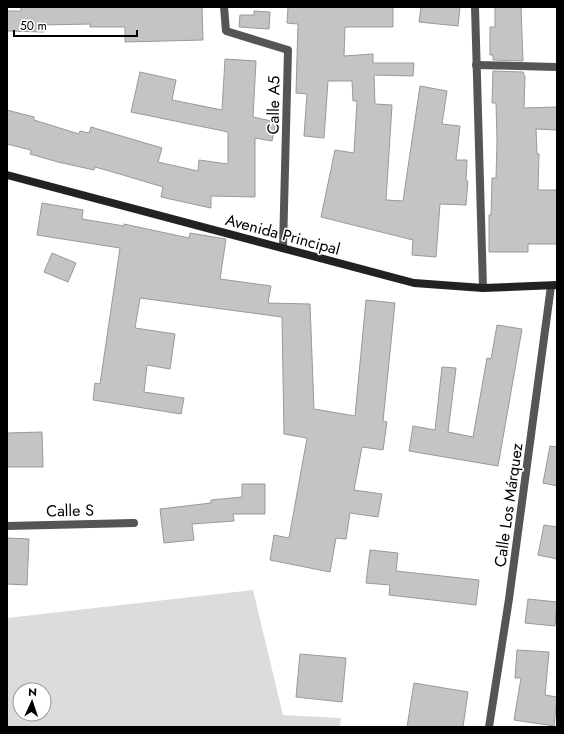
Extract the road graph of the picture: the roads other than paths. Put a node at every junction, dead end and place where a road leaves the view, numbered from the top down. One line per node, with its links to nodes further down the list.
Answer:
1 (224, 7): 6 (street, Calle A5)
2 (475, 7): 3 (street)
3 (476, 65): 4 (street); 8 (street)
4 (557, 67)
5 (7, 175): 6 (street, Avenida Principal)
6 (283, 248): 8 (street, Avenida Principal)
7 (554, 285): 8 (street, Avenida Principal); 11 (street, Calle Los Márquez)
8 (483, 288)
9 (134, 522): 10 (street, Calle S)
10 (7, 526)
11 (489, 727)

